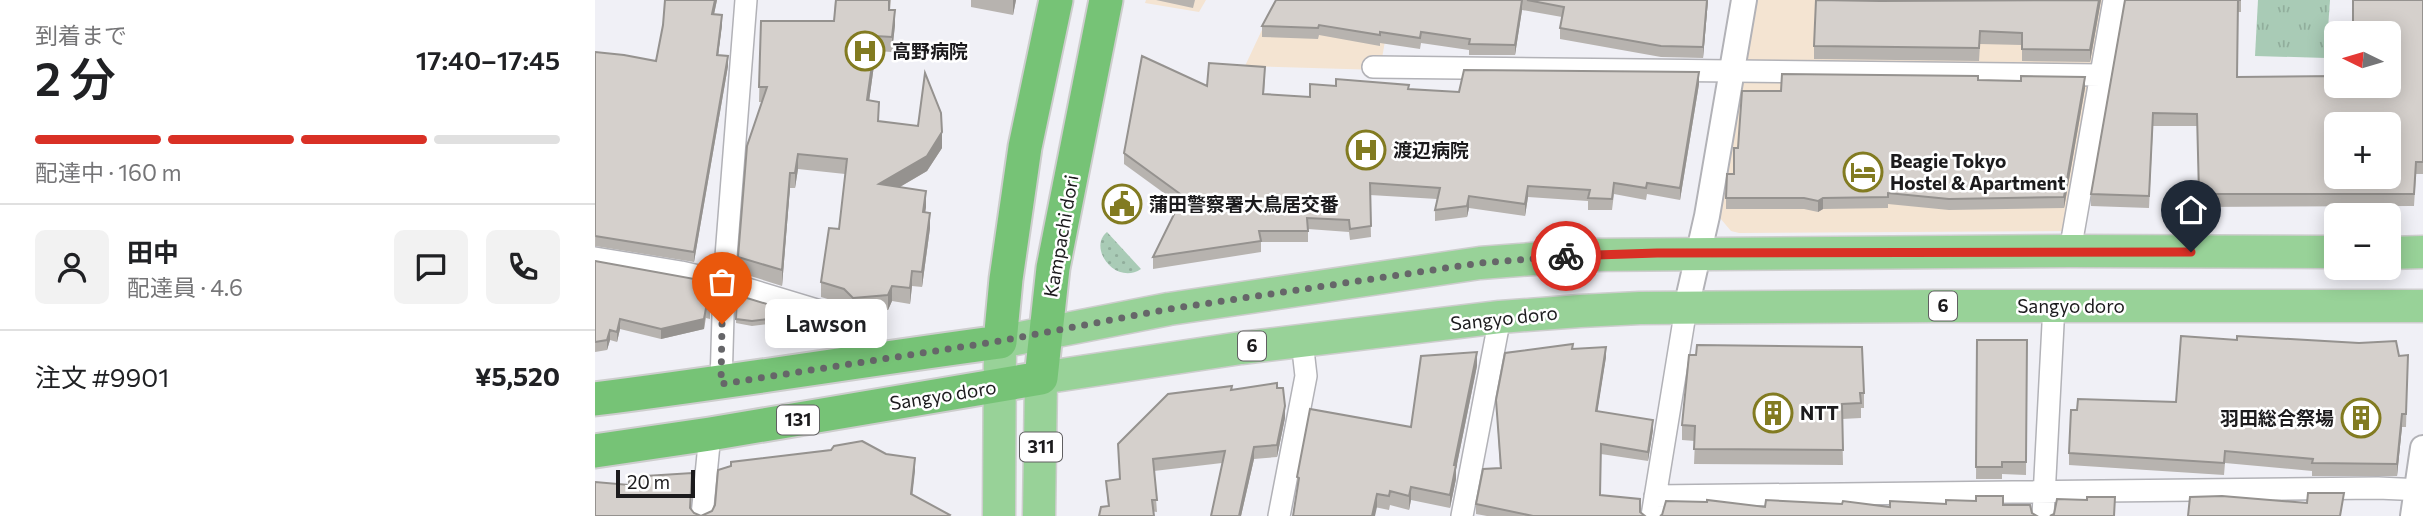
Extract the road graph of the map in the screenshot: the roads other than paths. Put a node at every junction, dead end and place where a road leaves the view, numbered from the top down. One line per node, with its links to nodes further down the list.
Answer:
1 (746, 0): 15 (street)
2 (1056, 0): 21 (highway)
3 (1106, 0): 20 (highway, Kampachi dori)
4 (1744, 0): 7 (street)
5 (2114, 0): 8 (street)
6 (1373, 67): 7 (street)
7 (1734, 71): 8 (street); 13 (street)
8 (2101, 75): 9 (street)
9 (2070, 250): 10 (main road); 13 (main road)
10 (2324, 252)
11 (2423, 252): 12 (main road)
12 (2401, 253)
13 (1700, 254): 18 (street); 20 (main road)
14 (595, 258): 15 (street)
15 (724, 282): 23 (street); 25 (street)
16 (2054, 305): 17 (main road, Sangyo doro / 6); 18 (main road, Sangyo doro / 6); 32 (street)
17 (2423, 306)
18 (1686, 309): 19 (main road, Sangyo doro / 6); 33 (street)
19 (1500, 317): 22 (main road, Sangyo doro / 6); 38 (street)
20 (1045, 332): 21 (main road); 24 (highway, Kampachi dori)
21 (1000, 341): 23 (highway); 26 (main road, 311)
22 (1301, 341): 24 (main road, Sangyo doro / 6); 37 (street)
23 (868, 360): 25 (highway)
24 (1041, 378): 26 (highway, Sangyo doro / 131); 36 (main road, Kampachi dori / 311)
25 (721, 384): 27 (highway)
26 (1001, 386): 28 (highway, Sangyo doro / 131); 35 (main road, 311)
27 (595, 399)
28 (710, 435): 30 (highway, Sangyo doro / 131); 34 (street)
29 (2423, 447): 31 (street)
30 (595, 452)
31 (2420, 490): 32 (street); 40 (street)
32 (2044, 492): 33 (street); 39 (street)
33 (1654, 506)
34 (702, 516)
35 (999, 516)
36 (1039, 516)
37 (1279, 516)
38 (1462, 516)
39 (2043, 516)
40 (2413, 516)

